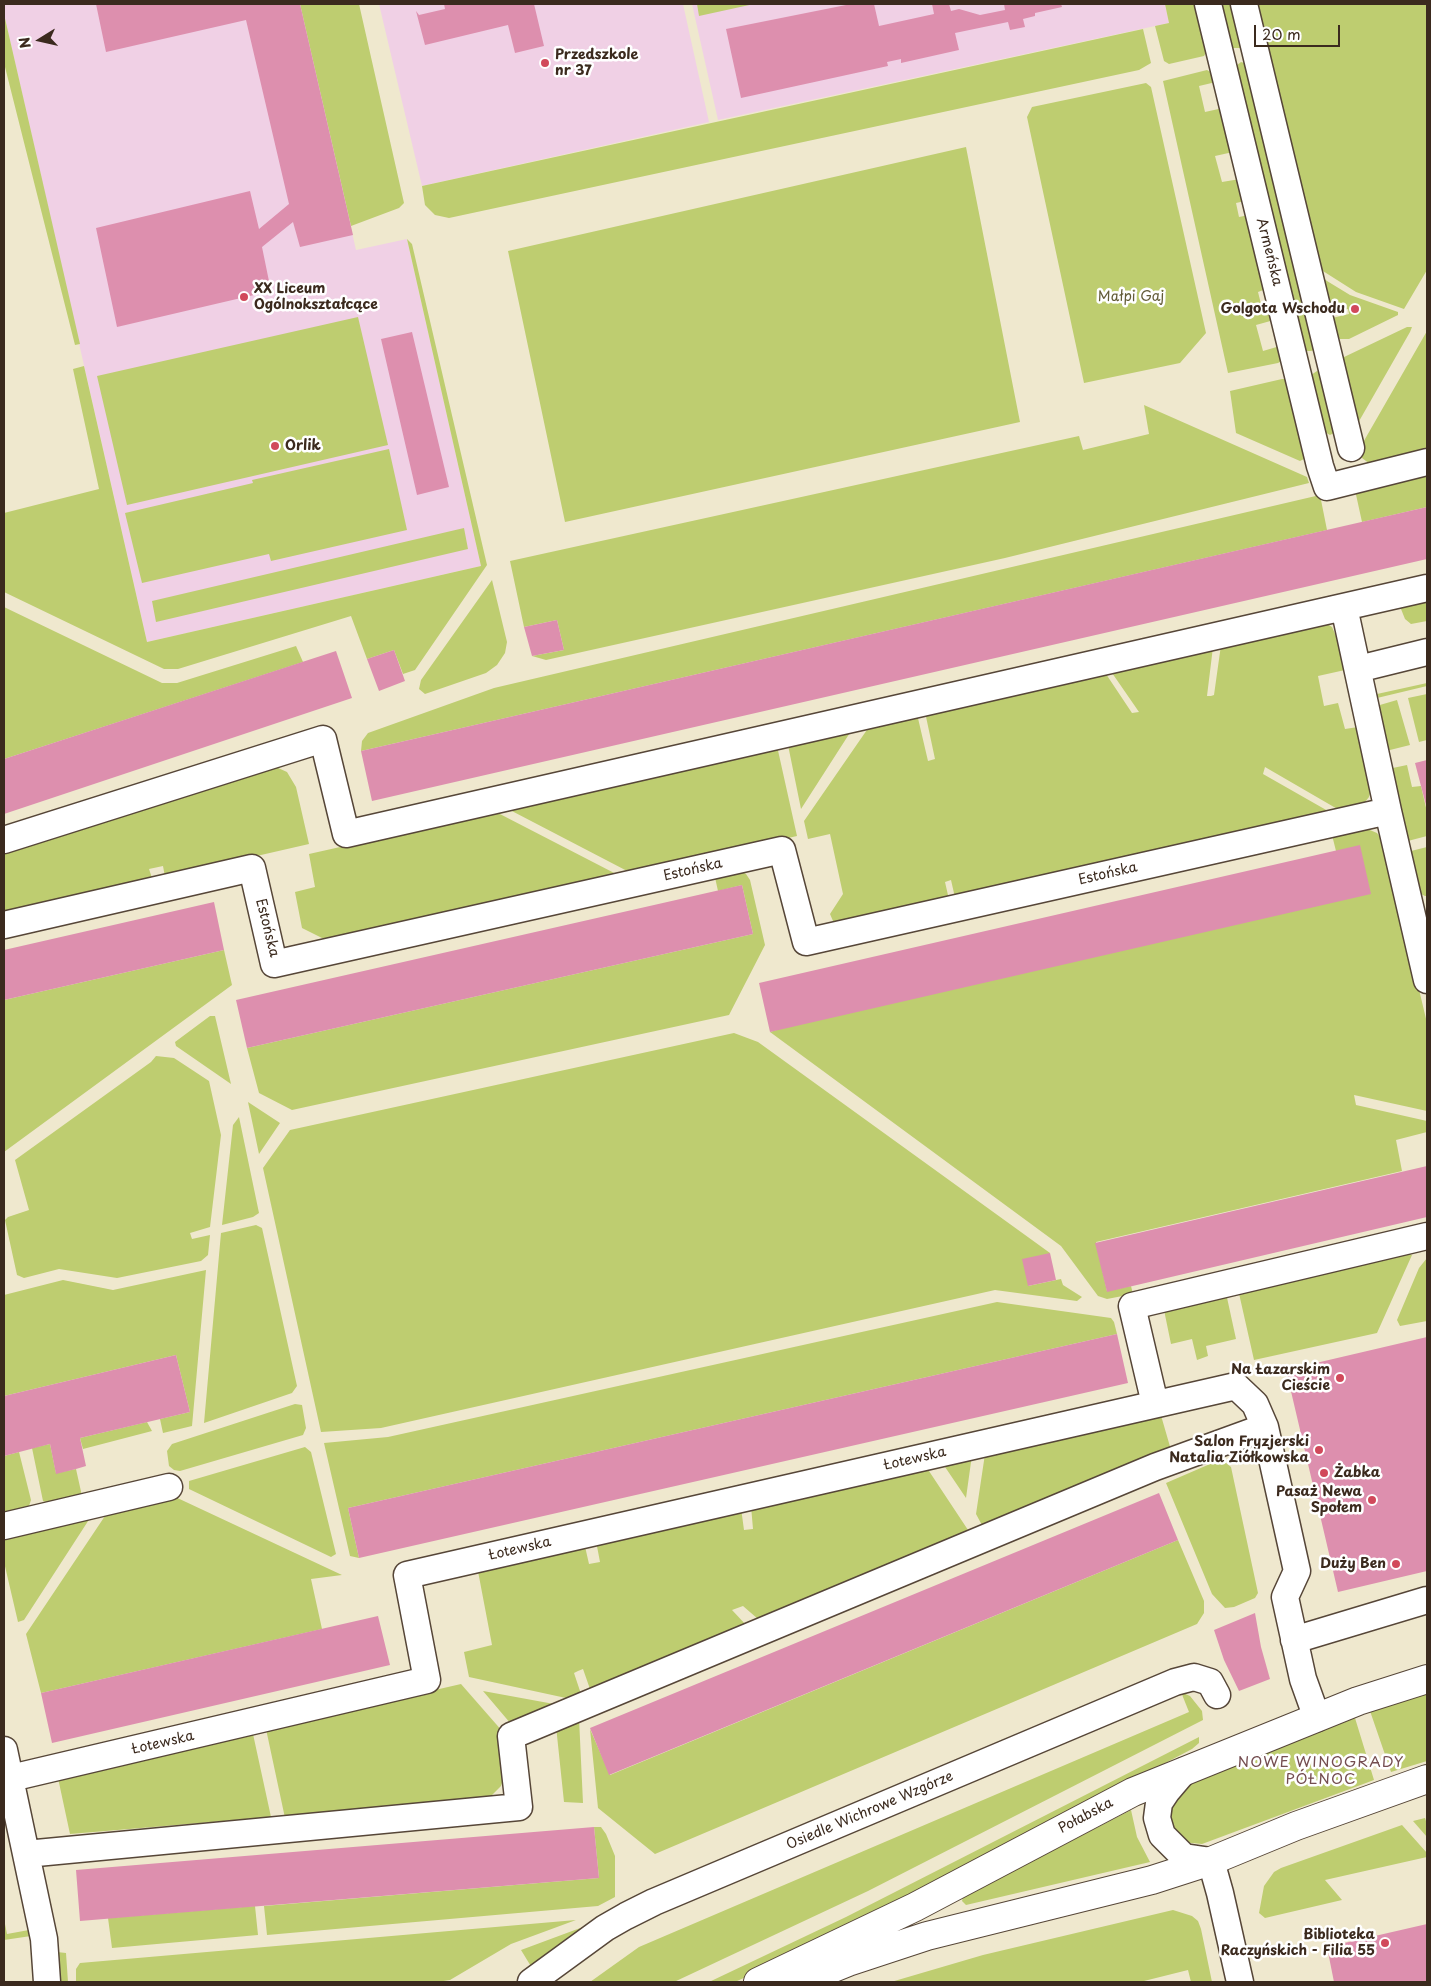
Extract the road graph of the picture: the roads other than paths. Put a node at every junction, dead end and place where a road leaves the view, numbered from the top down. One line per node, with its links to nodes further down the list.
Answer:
1 (1208, 4): 4 (street, Armeńska)
2 (1244, 4): 3 (street)
3 (1351, 448)
4 (1427, 462)
5 (1427, 588): 6 (street)
6 (1344, 607): 8 (street); 10 (street)
7 (1427, 652): 8 (street)
8 (1358, 669): 9 (street)
9 (1388, 811): 11 (street, Estońska); 12 (street)
10 (4, 840)
11 (4, 924)
12 (1427, 980)
13 (1427, 1236): 14 (street)
14 (1155, 1404): 15 (street); 25 (street, Łotewska)
15 (1265, 1427): 19 (street); 27 (street)
16 (169, 1487): 17 (street)
17 (4, 1526)
18 (1427, 1600): 19 (street)
19 (1294, 1640): 22 (street)
20 (1427, 1679): 22 (street, Połabska)
21 (1217, 1695): 30 (street, Osiedle Wichrowe Wzgórze)
22 (1318, 1718): 24 (street, Połabska)
23 (4, 1750): 25 (street)
24 (1184, 1771): 28 (street); 31 (street, Połabska)
25 (11, 1778): 27 (street)
26 (1427, 1779): 28 (street)
27 (26, 1854): 29 (street)
28 (1211, 1861): 32 (street); 33 (street)
29 (47, 1982)
30 (531, 1982)
31 (758, 1982)
32 (799, 1982)
33 (1240, 1982)

